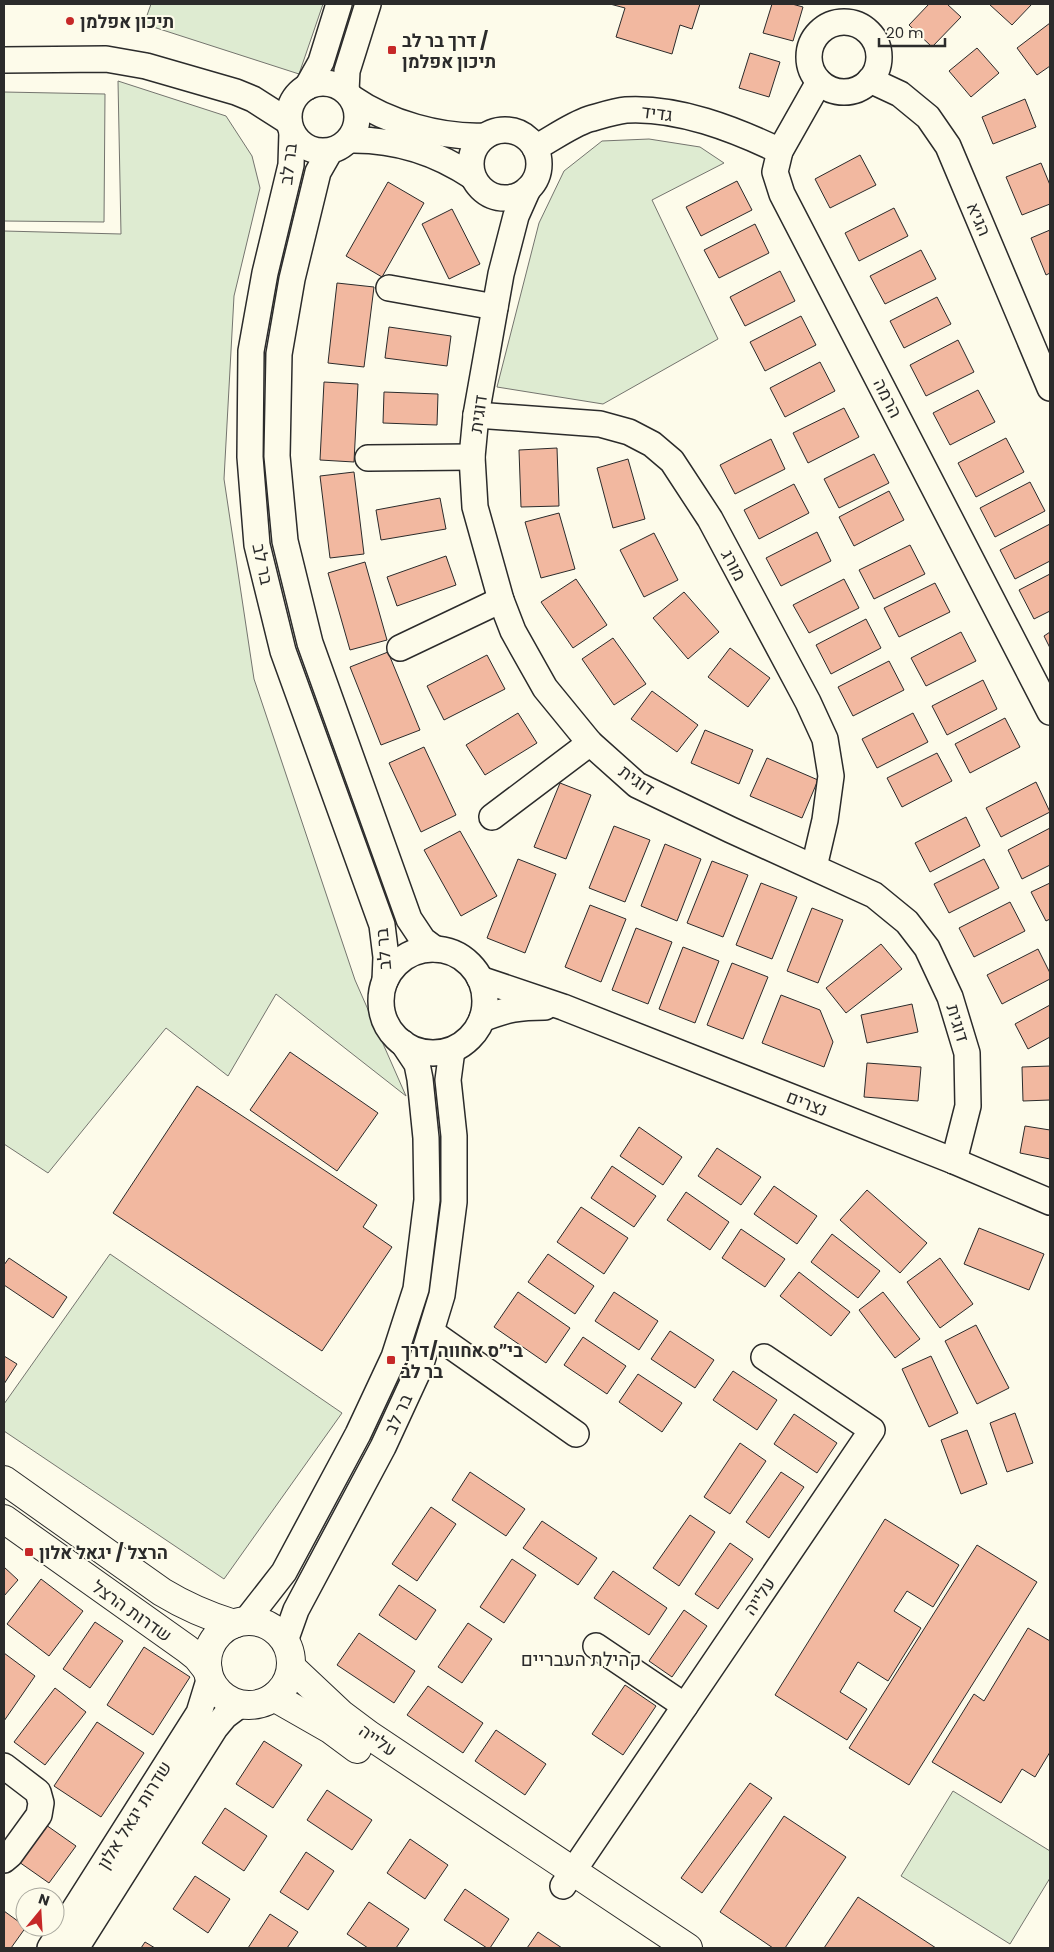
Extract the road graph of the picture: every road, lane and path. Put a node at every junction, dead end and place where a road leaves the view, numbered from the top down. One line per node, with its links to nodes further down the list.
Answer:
1 (339, 4): 6 (street)
2 (368, 4): 8 (street)
3 (4, 60): 7 (street)
4 (870, 80): 5 (street); 5 (street); 19 (street, הגיא)
5 (819, 82): 13 (street, הרמה)
6 (304, 89): 7 (street); 8 (street); 9 (street)
7 (236, 92): 9 (street)
8 (349, 94): 10 (street); 11 (street)
9 (290, 127): 11 (street); 31 (street, בר לב)
10 (485, 136): 12 (street); 14 (street)
11 (339, 145): 14 (street); 29 (street, בר לב)
12 (535, 148): 13 (street, גדיד); 15 (street)
13 (780, 151): 25 (street, הרמה)
14 (480, 185): 15 (street); 16 (street, דוגית)
15 (528, 189): 16 (street, דוגית)
16 (501, 274): 18 (street, דוגית)
17 (389, 288): 18 (street)
18 (495, 307): 20 (street, דוגית)
19 (1050, 388)
20 (476, 415): 21 (street, דוגית); 28 (street, מורג)
21 (472, 456): 22 (street); 23 (street, דוגית)
22 (368, 458)
23 (501, 600): 24 (street); 26 (street, דוגית)
24 (400, 648)
25 (1050, 712)
26 (590, 743): 27 (street); 28 (street, דוגית)
27 (492, 817)
28 (814, 867): 36 (street, דוגית)
29 (435, 949): 30 (street); 31 (street)
30 (480, 979): 32 (street, נצרים); 33 (street)
31 (385, 981): 34 (street)
32 (563, 1007): 33 (street, נצרים); 36 (street, נצרים)
33 (482, 1019): 35 (street)
34 (403, 1043): 35 (street); 43 (street, בר לב)
35 (452, 1050): 38 (street, בר לב)
36 (954, 1161): 37 (street, נצרים)
37 (1050, 1202)
38 (431, 1332): 40 (street); 45 (street, בר לב)
39 (764, 1357): 49 (street, עלייה)
40 (576, 1434)
41 (4, 1480): 43 (main road, שדרות הרצל)
42 (4, 1519): 46 (main road, שדרות הרצל)
43 (240, 1623): 45 (main road); 46 (main road)
44 (596, 1646): 49 (street)
45 (288, 1654): 47 (main road); 52 (main road, עלייה)
46 (209, 1674): 48 (main road); 53 (street, שדרות יגאל אלון)
47 (274, 1697): 48 (main road); 52 (main road, עלייה)
48 (241, 1704): 54 (street, שדרות יגאל אלון)
49 (685, 1706): 52 (street, עלייה)
50 (4, 1766): 51 (street)
51 (4, 1860)
52 (568, 1879): 55 (main road, עלייה); 56 (main road, עלייה)
53 (50, 1948)
54 (76, 1948)
55 (655, 1948)
56 (688, 1948)

